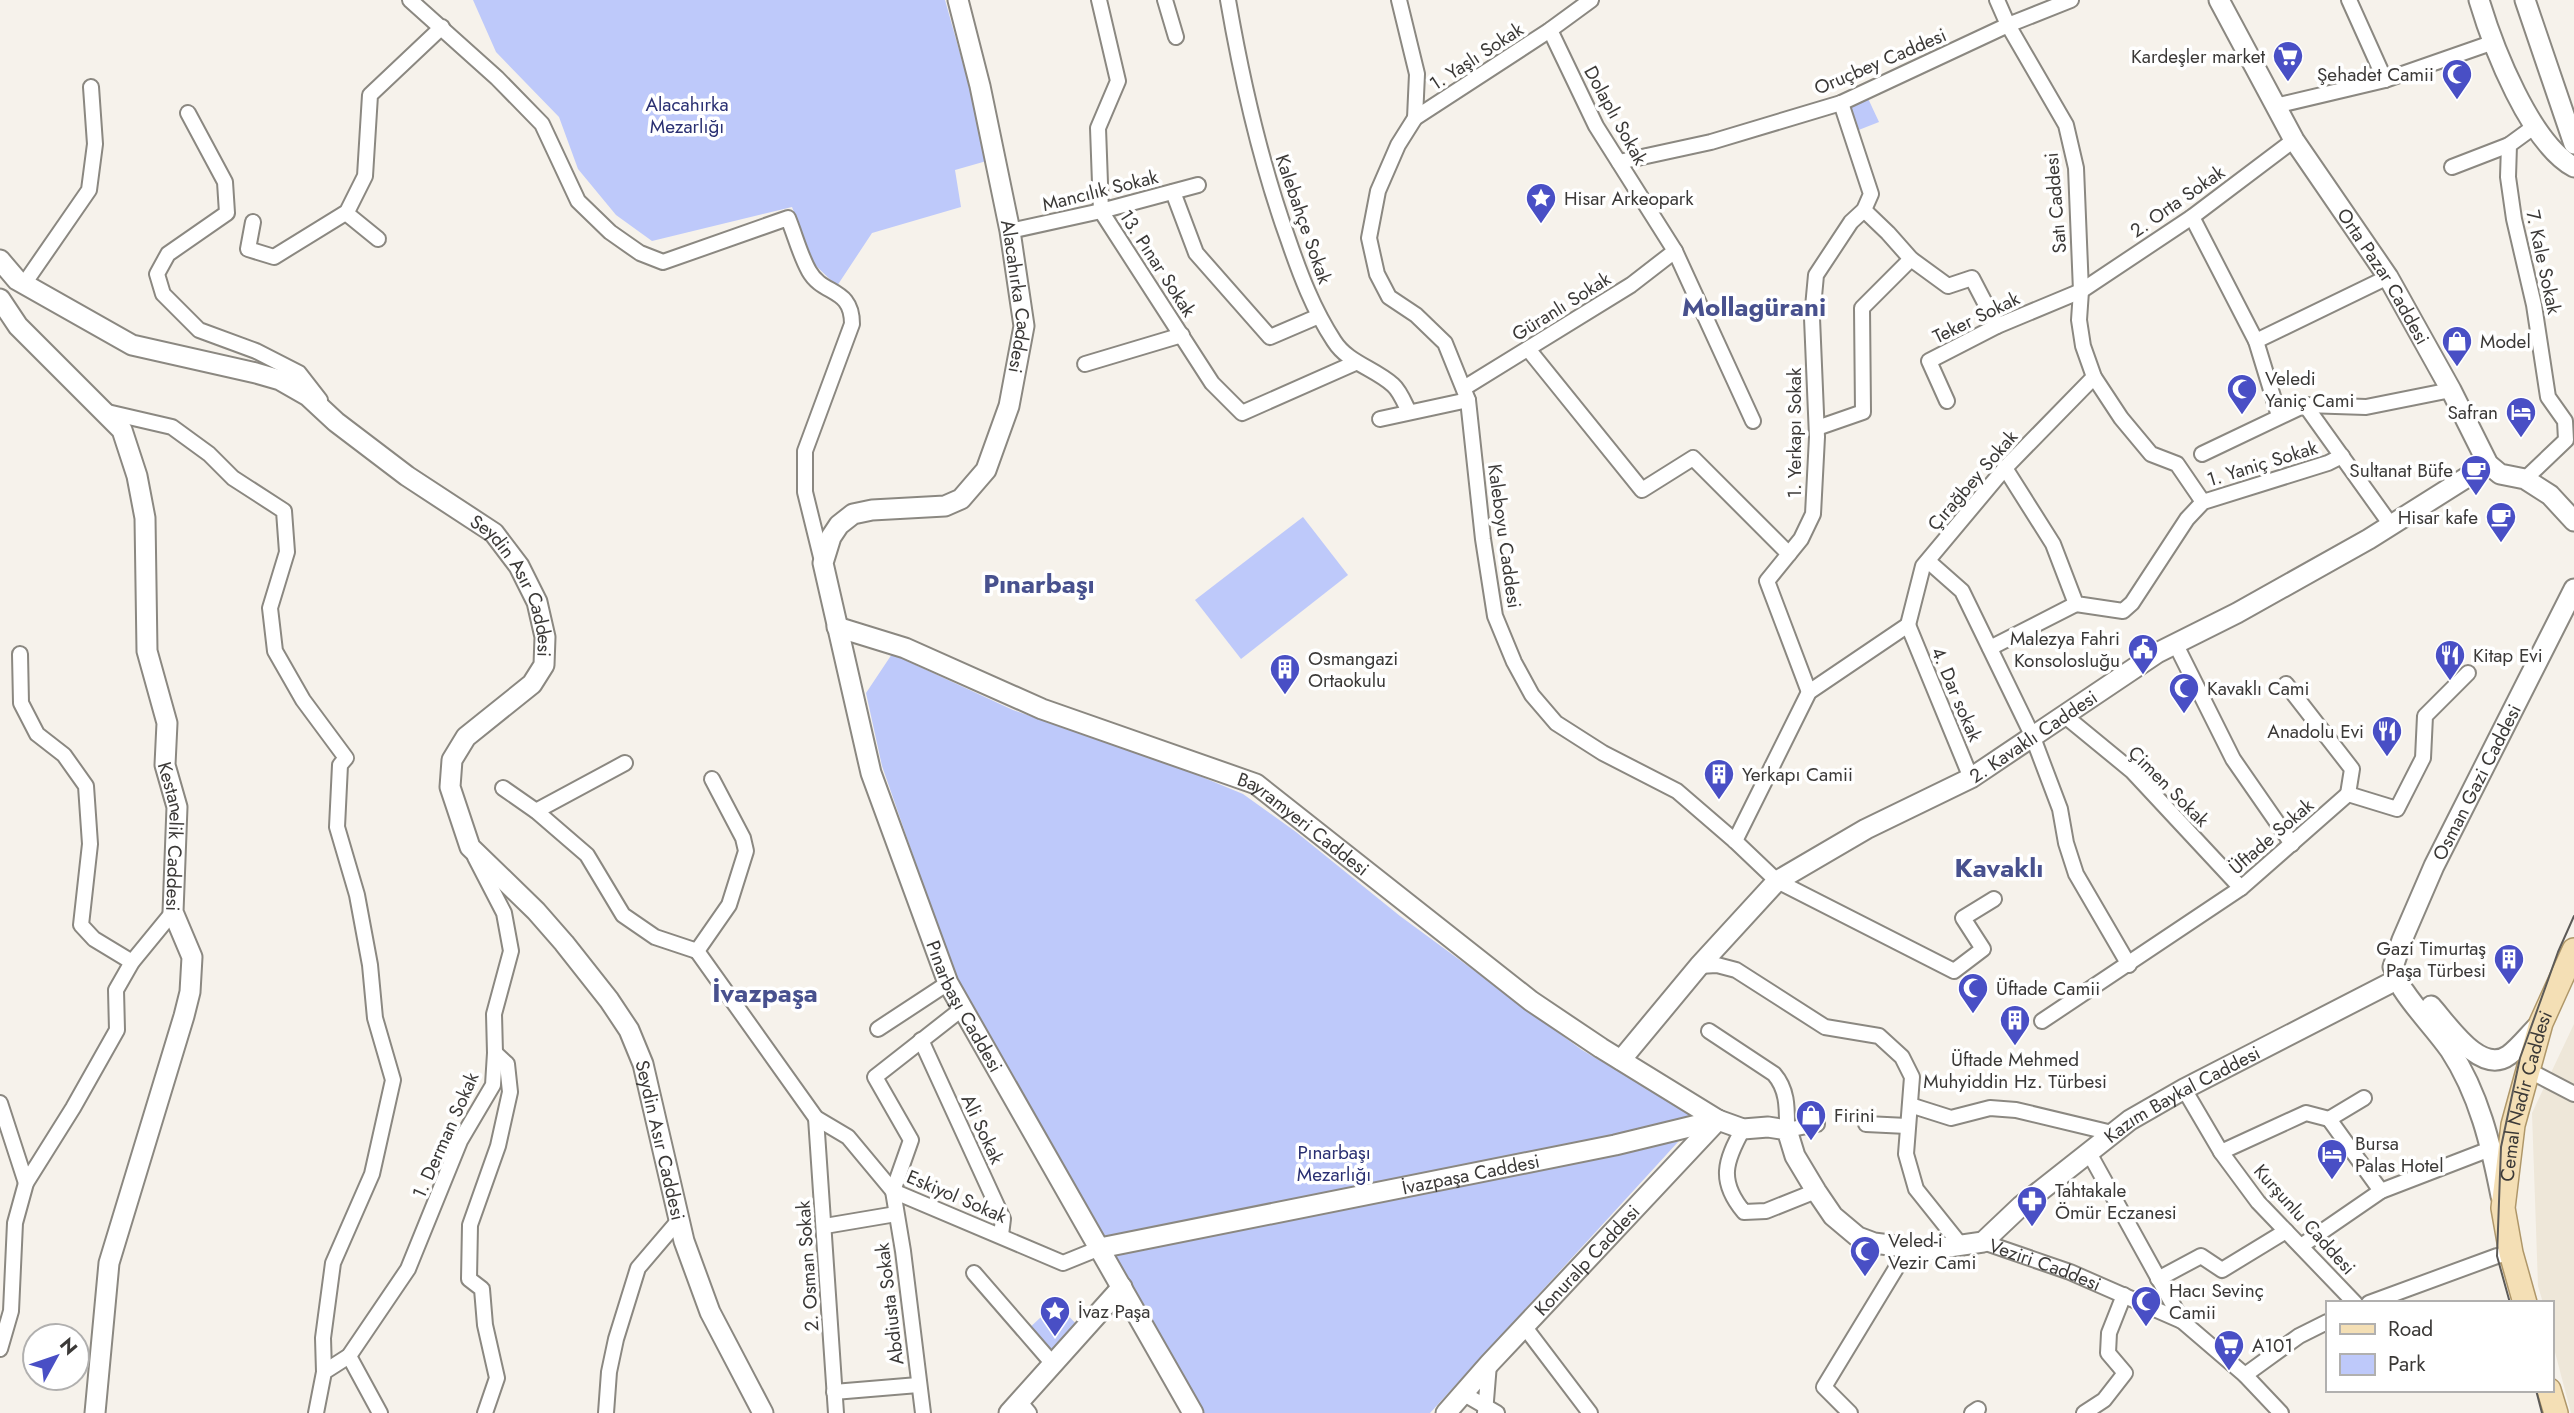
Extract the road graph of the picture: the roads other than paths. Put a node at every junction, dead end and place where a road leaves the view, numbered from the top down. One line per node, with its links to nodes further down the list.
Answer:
1 (410, 0): 15 (street)
2 (958, 0): 39 (main road, Alacahırka Caddesi)
3 (1099, 0): 35 (street)
4 (1165, 0): 17 (street)
5 (1228, 0): 48 (street, Kalebahçe Sokak)
6 (1399, 0): 24 (street)
7 (1591, 0): 16 (street, 1. Yaşlı Sokak)
8 (1997, 0): 14 (street, Satı Caddesi)
9 (2071, 0): 14 (street, Oruçbey Caddesi)
10 (2219, 0): 22 (main road, Orta Pazar Caddesi)
11 (2349, 0): 19 (street)
12 (2479, 0): 18 (main road)
13 (2525, 0): 27 (main road)
14 (2008, 25): 21 (street, Oruçbey Caddesi); 46 (street, Satı Caddesi)
15 (442, 27): 36 (street); 78 (street)
16 (1550, 30): 24 (street, 1. Yaşlı Sokak); 29 (street, Dolaplı Sokak)
17 (1175, 37)
18 (2494, 42): 19 (street); 25 (main road)
19 (2385, 80): 22 (street)
20 (91, 87): 45 (street)
21 (1841, 103): 29 (street, Oruçbey Caddesi); 34 (street)
22 (2275, 106): 26 (main road, Orta Pazar Caddesi)
23 (188, 113): 65 (street)
24 (1415, 118): 57 (street, Kaleboyu Caddesi)
25 (2535, 126): 28 (street); 31 (main road)
26 (2294, 140): 37 (street, 2. Orta Sokak); 44 (main road, Orta Pazar Caddesi)
27 (2574, 144)
28 (2509, 145): 30 (street); 67 (street, 7. Kale Sokak)
29 (1619, 162): 41 (street, Dolaplı Sokak)
30 (2452, 167)
31 (2574, 167)
32 (1198, 185): 33 (street, Mancılık Sokak)
33 (1173, 192): 35 (street, Mancılık Sokak); 48 (street)
34 (1864, 210): 42 (street); 66 (street, 1. Yerkapı Sokak)
35 (1101, 211): 39 (street, Mancılık Sokak); 50 (street, 13. Pınar Sokak)
36 (346, 213): 38 (street); 40 (street)
37 (2192, 217): 46 (street, 2. Orta Sokak); 51 (street)
38 (253, 222)
39 (1010, 231): 78 (main road, Alacahırka Caddesi)
40 (378, 239)
41 (1675, 251): 52 (street, Güranlı Sokak); 64 (street, Dolaplı Sokak)
42 (1910, 259): 49 (street); 66 (street)
43 (0, 260): 45 (main road, Seydin Asır Caddesi)
44 (2388, 277): 51 (street); 56 (main road, Orta Pazar Caddesi)
45 (24, 284): 65 (main road, Seydin Asır Caddesi)
46 (2081, 290): 49 (street, Teker Sokak); 55 (street, Satı Caddesi)
47 (0, 299): 60 (main road, Kestanelik Caddesi)
48 (1319, 316): 53 (street, Kalebahçe Sokak)
49 (1997, 326): 58 (street, Teker Sokak)
50 (1182, 335): 53 (street, 13. Pınar Sokak); 54 (street, 13. Pınar Sokak)
51 (2256, 341): 62 (street)
52 (1528, 349): 57 (street, Güranlı Sokak); 76 (street)
53 (1355, 363): 61 (street, Kalebahçe Sokak)
54 (1085, 364)
55 (2094, 377): 71 (street, Çırağbey Sokak); 73 (street, Satı Caddesi)
56 (2451, 390): 59 (street); 70 (main road, Orta Pazar Caddesi)
57 (1466, 394): 61 (street, Güranlı Sokak); 97 (street, Kaleboyu Caddesi)
58 (1947, 401)
59 (2305, 405): 62 (street); 69 (street)
60 (103, 411): 103 (main road, Kestanelik Caddesi); 167 (street)
61 (1409, 412): 63 (street, Güranlı Sokak)
62 (2279, 416): 68 (street)
63 (1380, 419)
64 (1753, 421)
65 (336, 422): 99 (main road, Seydin Asır Caddesi)
66 (1816, 428): 76 (street, 1. Yerkapı Sokak)
67 (2570, 437): 72 (street, 7. Kale Sokak)
68 (2202, 454)
69 (2342, 456): 73 (street, 1. Yaniç Sokak); 75 (street)
70 (2488, 464): 72 (main road); 75 (main road, 2. Kavaklı Caddesi)
71 (2005, 468): 77 (street, Çırağbey Sokak); 80 (street)
72 (2525, 479): 74 (main road)
73 (2203, 502): 80 (street, 1. Yaniç Sokak)
74 (2574, 521)
75 (2391, 525): 83 (main road, 2. Kavaklı Caddesi)
76 (1789, 554): 88 (street, 1. Yerkapı Sokak)
77 (1928, 561): 81 (street, Çırağbey Sokak); 84 (street)
78 (822, 563): 82 (main road, Pınarbaşı Caddesi)
79 (2574, 590): 109 (main road, Osman Gazi Caddesi)
80 (2076, 604): 84 (street)
81 (1908, 625): 88 (street); 92 (street, 4. Dar sokak)
82 (837, 627): 110 (main road, Pınarbaşı Caddesi); 118 (main road, Bayramyeri Caddesi)
83 (2175, 643): 89 (main road, 2. Kavaklı Caddesi); 98 (street)
84 (1990, 648): 90 (street)
85 (20, 654): 106 (street)
86 (2468, 673): 95 (street)
87 (2286, 684): 95 (street)
88 (1809, 692): 97 (street)
89 (2065, 716): 90 (main road, 2. Kavaklı Caddesi); 101 (street, Çimen Sokak)
90 (2032, 735): 92 (main road, 2. Kavaklı Caddesi); 107 (street)
91 (625, 763): 96 (street)
92 (1971, 778): 100 (main road, 2. Kavaklı Caddesi)
93 (712, 779): 105 (street)
94 (503, 788): 96 (street)
95 (2348, 794): 98 (street, Üftade Sokak)
96 (536, 811): 105 (street)
97 (1735, 841): 100 (street, Kaleboyu Caddesi)
98 (2292, 844): 101 (street, Üftade Sokak)
99 (470, 847): 117 (street, 1. Derman Sokak); 143 (main road, Seydin Asır Caddesi)
100 (1777, 881): 102 (street); 108 (main road, 2. Kavaklı Caddesi)
101 (2241, 888): 107 (street, Üftade Sokak)
102 (1994, 899)
103 (173, 912): 106 (street); 176 (main road, Kestanelik Caddesi)
104 (2574, 950): 113 (main road, Cemal Nadir Caddesi)
105 (697, 951): 125 (street, Eskiyol Sokak)
106 (132, 962): 137 (street)
107 (2129, 965): 112 (street, Üftade Sokak)
108 (1699, 966): 118 (main road, 2. Kavaklı Caddesi); 124 (street)
109 (2400, 978): 113 (main road); 120 (main road, Kazım Baykal Caddesi); 134 (main road)
110 (948, 983): 111 (main road, Pınarbaşı Caddesi); 114 (street)
111 (963, 1008): 116 (street); 151 (main road, Pınarbaşı Caddesi)
112 (2042, 1021)
113 (2541, 1023): 119 (main road, Cemal Nadir Caddesi)
114 (878, 1029)
115 (1709, 1031): 132 (street)
116 (921, 1040): 138 (street); 146 (street, Ali Sokak)
117 (495, 1053): 164 (street, 1. Derman Sokak); 179 (street)
118 (1621, 1060): 127 (main road, Bayramyeri Caddesi)
119 (2528, 1070): 121 (street); 141 (main road, Cemal Nadir Caddesi)
120 (2184, 1089): 133 (main road, Kazım Baykal Caddesi); 136 (street, Kurşunlu Caddesi)
121 (2574, 1094)
122 (2364, 1098): 126 (street)
123 (0, 1103): 137 (street)
124 (1910, 1105): 130 (street); 133 (street)
125 (816, 1118): 138 (street, Eskiyol Sokak); 144 (street, 2. Osman Sokak)
126 (2329, 1119): 136 (street); 140 (street)
127 (1718, 1120): 131 (main road); 151 (main road, İvazpaşa Caddesi); 162 (main road, Konuralp Caddesi)
128 (1817, 1124): 132 (street)
129 (1866, 1124): 130 (street)
130 (1908, 1126): 148 (street)
131 (1743, 1129): 132 (main road); 139 (street)
132 (1787, 1130): 139 (main road, Veziri Caddesi)
133 (2112, 1133): 135 (main road, Kazım Baykal Caddesi)
134 (2490, 1149): 140 (street); 141 (main road)
135 (2088, 1151): 147 (main road, Kazım Baykal Caddesi); 154 (street)
136 (2221, 1152): 145 (street, Kurşunlu Caddesi)
137 (26, 1183): 163 (street)
138 (893, 1191): 142 (street, Abdiusta Sokak); 146 (street, Eskiyol Sokak)
139 (1816, 1191): 150 (main road, Veziri Caddesi)
140 (2381, 1191): 149 (street)
141 (2503, 1208): 152 (main road, Cemal Nadir Caddesi)
142 (896, 1214): 144 (street); 169 (street, Abdiusta Sokak)
143 (679, 1220): 180 (street); 181 (main road, Seydin Asır Caddesi)
144 (825, 1226): 170 (street, 2. Osman Sokak)
145 (2286, 1231): 149 (street, Kurşunlu Caddesi); 154 (street)
146 (1000, 1235): 151 (street, Eskiyol Sokak)
147 (1983, 1242): 148 (main road, Veziri Caddesi); 156 (street, Veziri Caddesi)
148 (1960, 1244): 150 (main road, Veziri Caddesi)
149 (2301, 1246): 157 (street, Kurşunlu Caddesi)
150 (1909, 1247): 187 (street)
151 (1100, 1248): 155 (main road, Pınarbaşı Caddesi)
152 (2511, 1253): 158 (street); 159 (main road, Cemal Nadir Caddesi)
153 (974, 1273): 165 (street)
154 (2158, 1279): 160 (street)
155 (1122, 1287): 165 (main road); 184 (main road, Pınarbaşı Caddesi)
156 (2124, 1295): 160 (street, Veziri Caddesi); 188 (street)
157 (2353, 1301)
158 (2374, 1301)
159 (2524, 1301)
160 (2182, 1321): 168 (street, Veziri Caddesi)
161 (2326, 1322): 168 (street)
162 (1524, 1326): 166 (main road, Konuralp Caddesi); 186 (street)
163 (0, 1349)
164 (349, 1356): 167 (street, 1. Derman Sokak); 178 (street)
165 (1052, 1364): 173 (main road)
166 (1489, 1364): 172 (main road, Konuralp Caddesi); 174 (street)
167 (324, 1372): 177 (street)
168 (2245, 1375): 175 (street, Veziri Caddesi)
169 (918, 1385): 170 (street); 183 (street, Abdiusta Sokak)
170 (834, 1392): 182 (street, 2. Osman Sokak)
171 (2550, 1392): 189 (main road)
172 (1464, 1394): 174 (street); 185 (main road, Konuralp Caddesi)
173 (1019, 1409)
174 (1489, 1410)
175 (2271, 1410)
176 (95, 1413)
177 (316, 1413)
178 (380, 1413)
179 (485, 1413)
180 (606, 1413)
181 (763, 1413)
182 (836, 1413)
183 (923, 1413)
184 (1193, 1413)
185 (1446, 1413)
186 (1590, 1413)
187 (1850, 1413)
188 (2084, 1413)
189 (2556, 1413)

